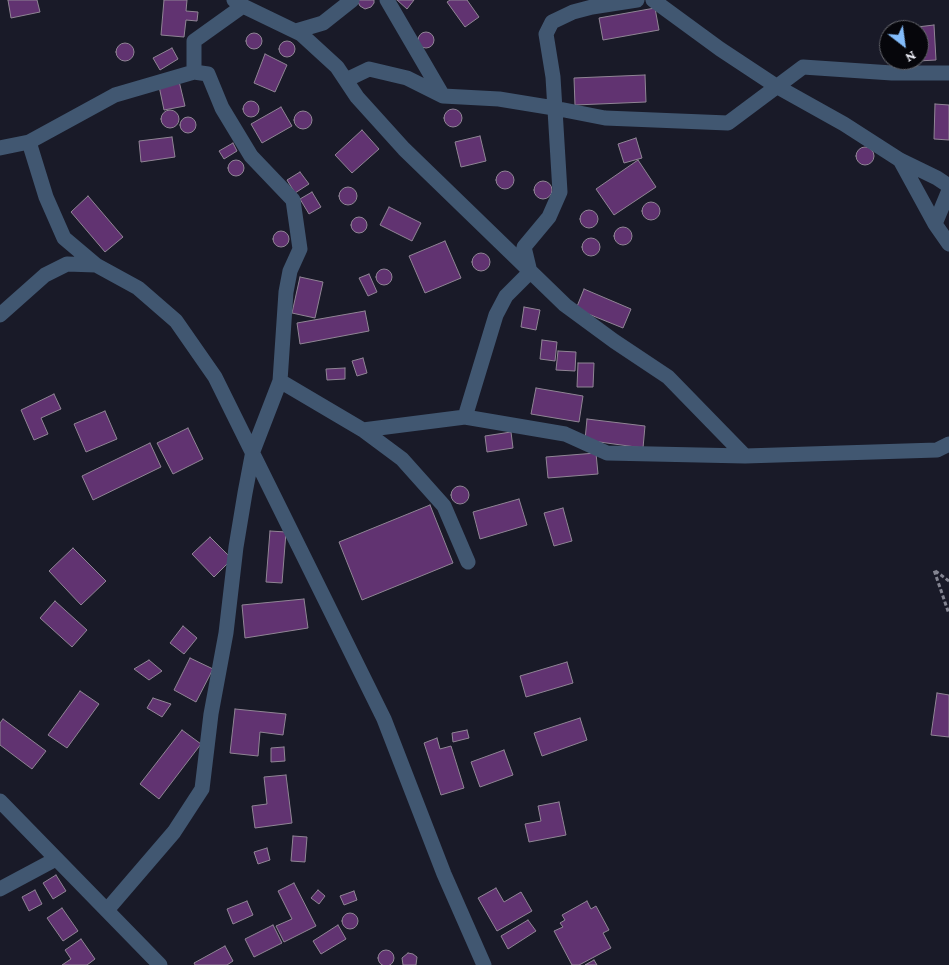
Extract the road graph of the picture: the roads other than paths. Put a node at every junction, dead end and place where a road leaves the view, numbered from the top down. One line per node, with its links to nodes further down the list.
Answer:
1 (352, 0): 6 (street)
2 (387, 0): 11 (street)
3 (638, 0): 12 (street)
4 (653, 0): 10 (street)
5 (239, 3): 6 (street); 7 (street)
6 (296, 31): 9 (street)
7 (194, 72): 13 (street); 23 (street)
8 (949, 73): 10 (street)
9 (346, 80): 11 (street); 21 (street)
10 (776, 86): 12 (street); 15 (street)
11 (443, 96): 12 (street)
12 (554, 108): 21 (street)
13 (29, 142): 14 (street); 20 (street)
14 (0, 148)
15 (900, 160): 16 (street); 18 (street)
16 (949, 186)
17 (949, 190): 18 (street)
18 (935, 224): 19 (street)
19 (949, 244)
20 (96, 265): 22 (street); 27 (street)
21 (530, 272): 24 (street); 28 (street)
22 (0, 316)
23 (280, 381): 25 (street); 27 (street)
24 (465, 416): 25 (street); 28 (street)
25 (363, 430): 29 (street)
26 (949, 444): 28 (street)
27 (253, 451): 33 (street); 35 (street)
28 (745, 456)
29 (468, 562)
30 (0, 801): 31 (street)
31 (56, 859): 32 (street); 33 (street)
32 (0, 890)
33 (107, 910): 34 (street)
34 (160, 965)
35 (484, 965)

